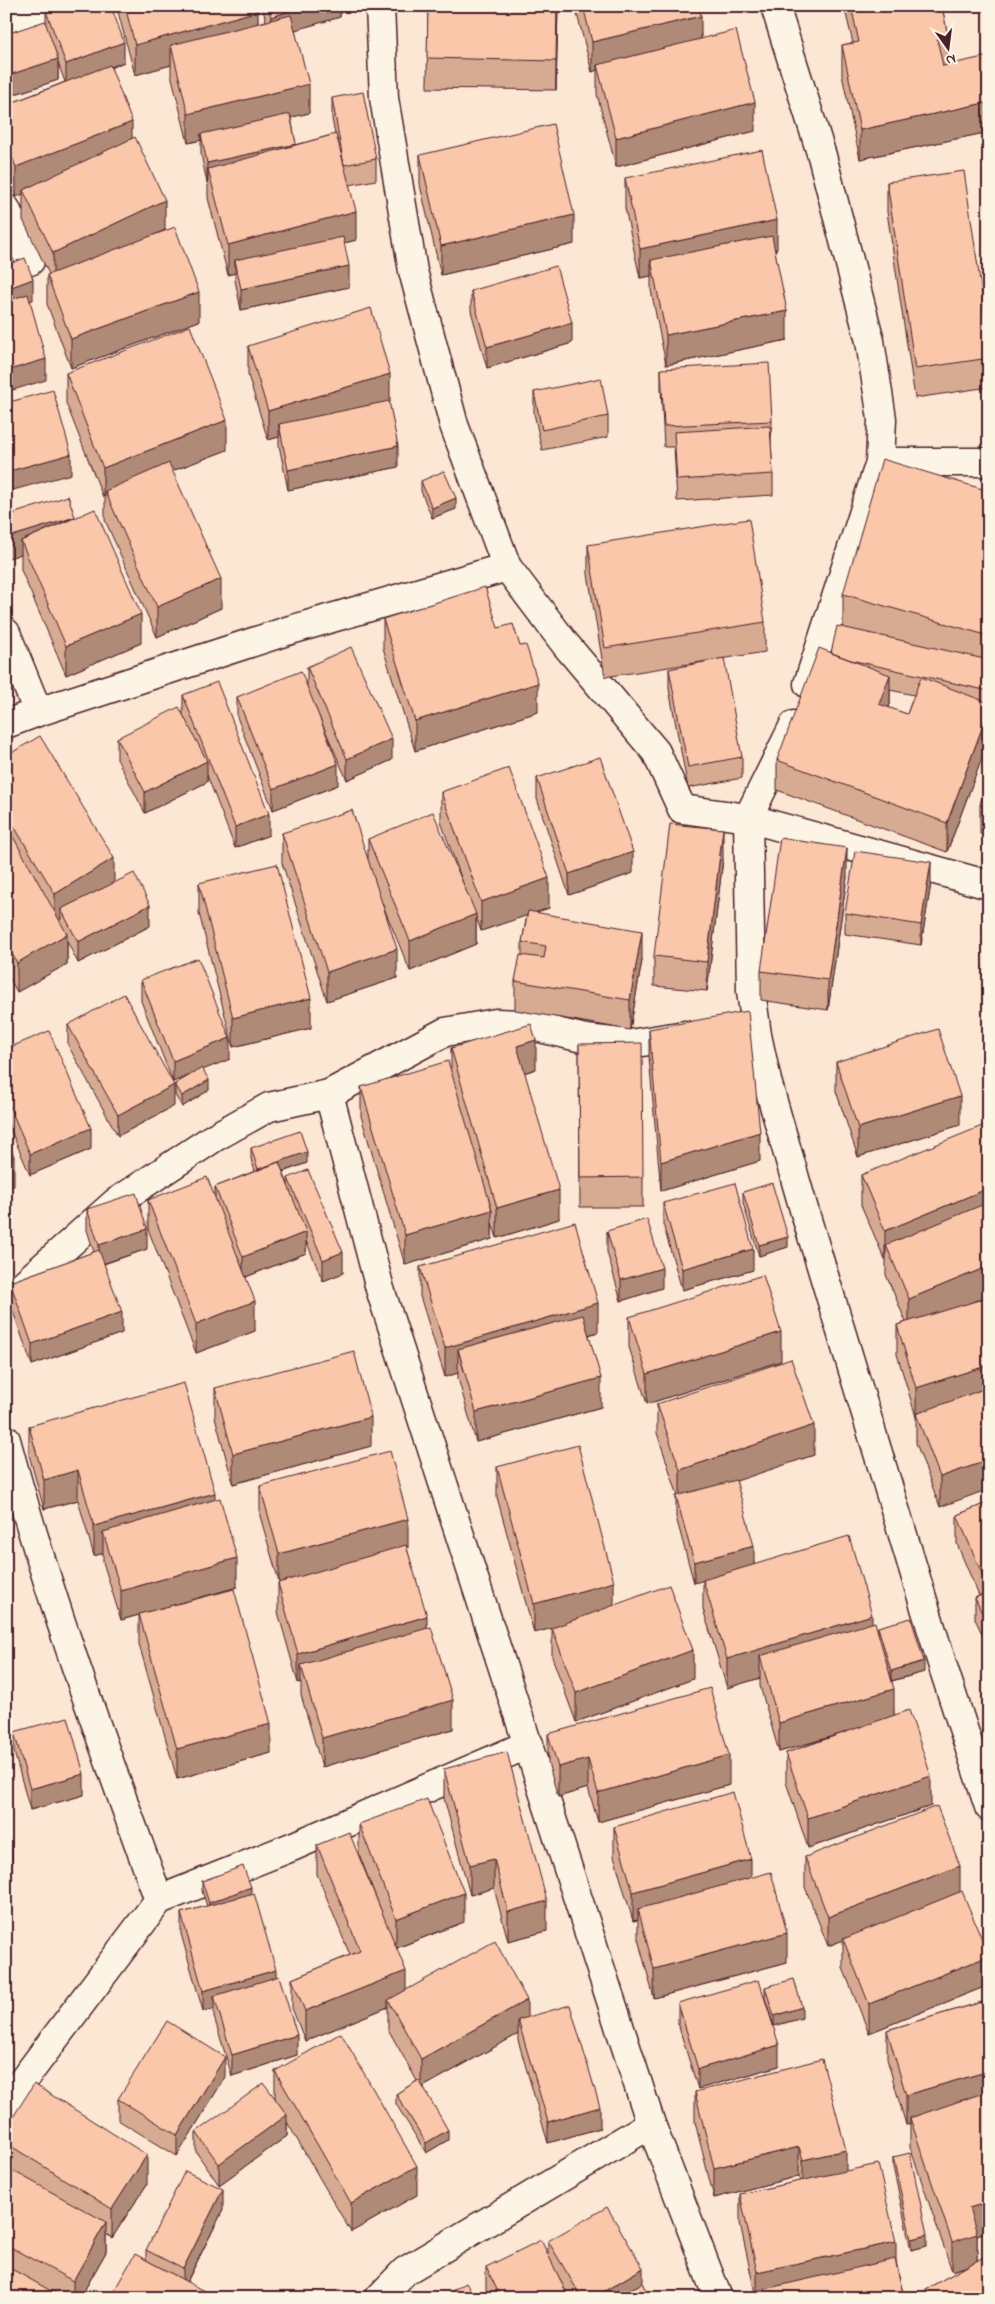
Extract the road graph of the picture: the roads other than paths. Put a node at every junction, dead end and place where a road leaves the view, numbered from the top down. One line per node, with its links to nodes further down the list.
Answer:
1 (67, 6): 4 (street)
2 (380, 6): 9 (street)
3 (775, 6): 7 (street)
4 (6, 25)
5 (6, 209): 6 (street)
6 (30, 261)
7 (880, 462): 8 (street); 13 (street)
8 (989, 462)
9 (507, 567): 11 (street); 13 (street)
10 (6, 633): 11 (street)
11 (38, 712): 12 (street)
12 (6, 724)
13 (748, 818): 14 (street); 15 (street)
14 (989, 885)
15 (757, 1035): 16 (street); 20 (street)
16 (329, 1094): 17 (street); 19 (street)
17 (6, 1300)
18 (6, 1440): 21 (street)
19 (529, 1744): 21 (street); 23 (street)
20 (989, 1807)
21 (159, 1900): 22 (street)
22 (6, 2103)
23 (651, 2124): 24 (street); 25 (street)
24 (379, 2298)
25 (718, 2298)

